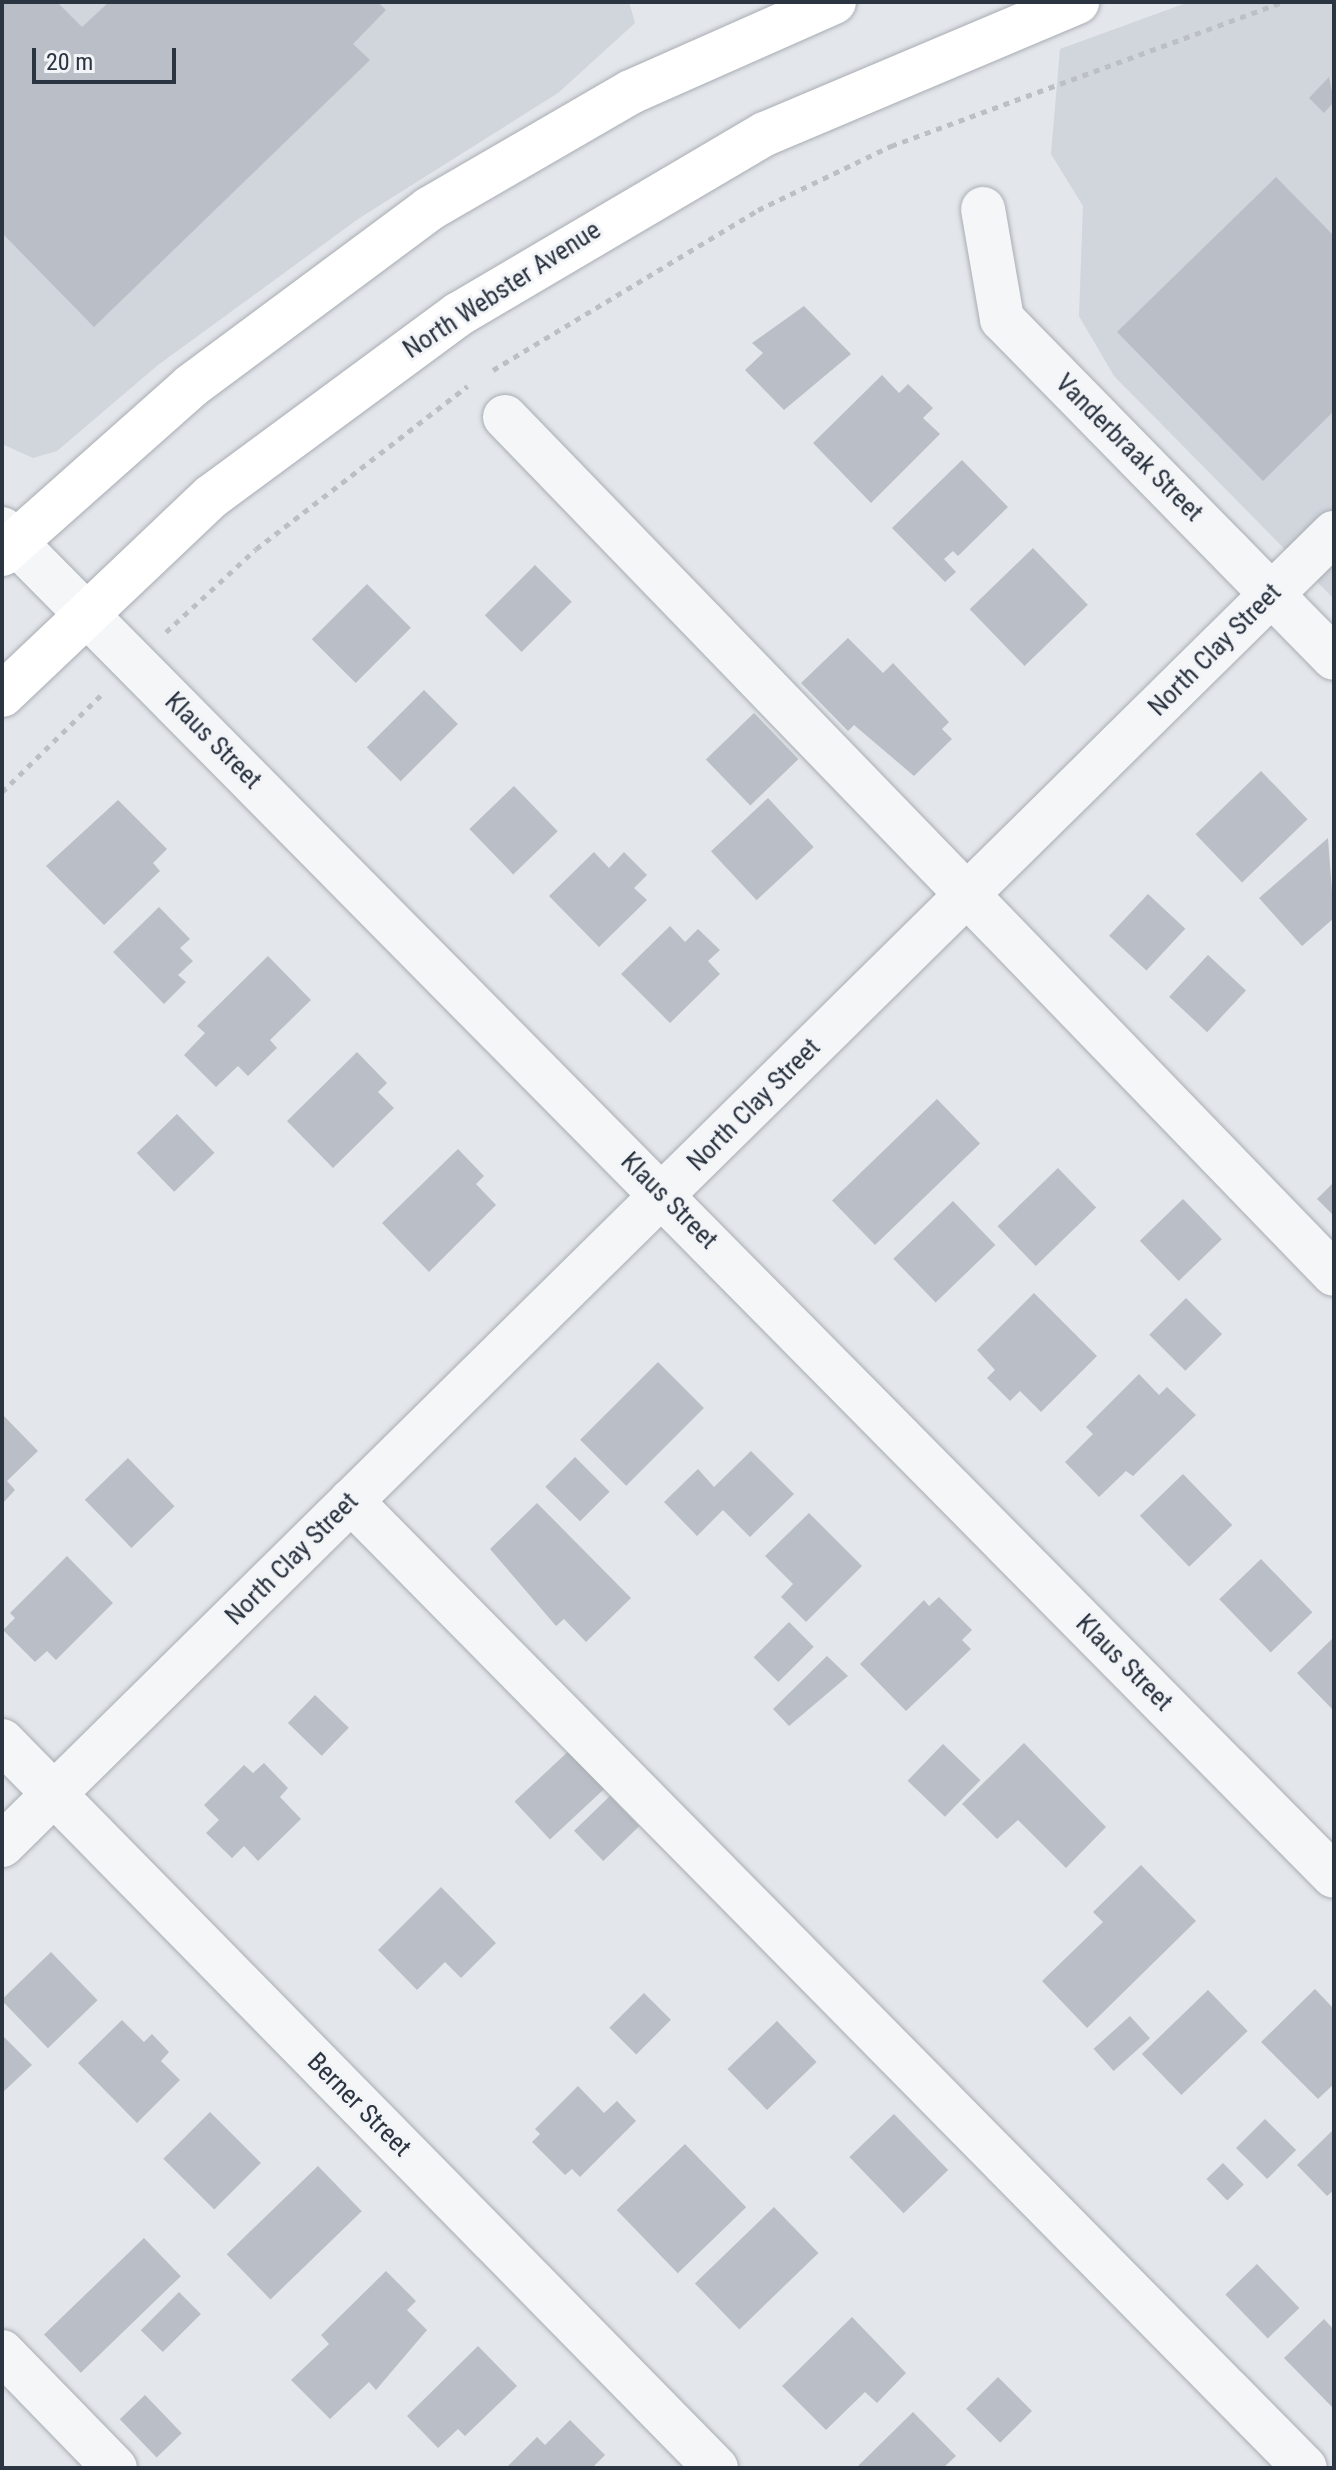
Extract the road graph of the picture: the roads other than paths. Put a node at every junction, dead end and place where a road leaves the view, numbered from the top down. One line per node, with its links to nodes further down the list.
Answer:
1 (834, 2): 6 (main road)
2 (1077, 2): 8 (main road, North Webster Avenue)
3 (983, 209): 7 (street, Vanderbraak Street)
4 (505, 417): 11 (street)
5 (1334, 533): 7 (street, North Clay Street)
6 (6, 542): 8 (street, Klaus Street)
7 (1272, 594): 9 (street, Vanderbraak Street); 11 (street, North Clay Street)
8 (85, 613): 10 (main road, North Webster Avenue); 12 (street, Klaus Street)
9 (1334, 658)
10 (2, 695)
11 (967, 895): 12 (street, North Clay Street); 13 (street)
12 (663, 1194): 14 (street, North Clay Street); 18 (street, Klaus Street)
13 (1334, 1274)
14 (351, 1501): 16 (street, North Clay Street); 22 (street)
15 (2, 1741): 16 (street, Berner Street)
16 (53, 1794): 17 (street, North Clay Street); 21 (street, Berner Street)
17 (2, 1845)
18 (1334, 1876)
19 (2, 2352): 20 (street)
20 (115, 2468)
21 (716, 2468)
22 (1305, 2468)

